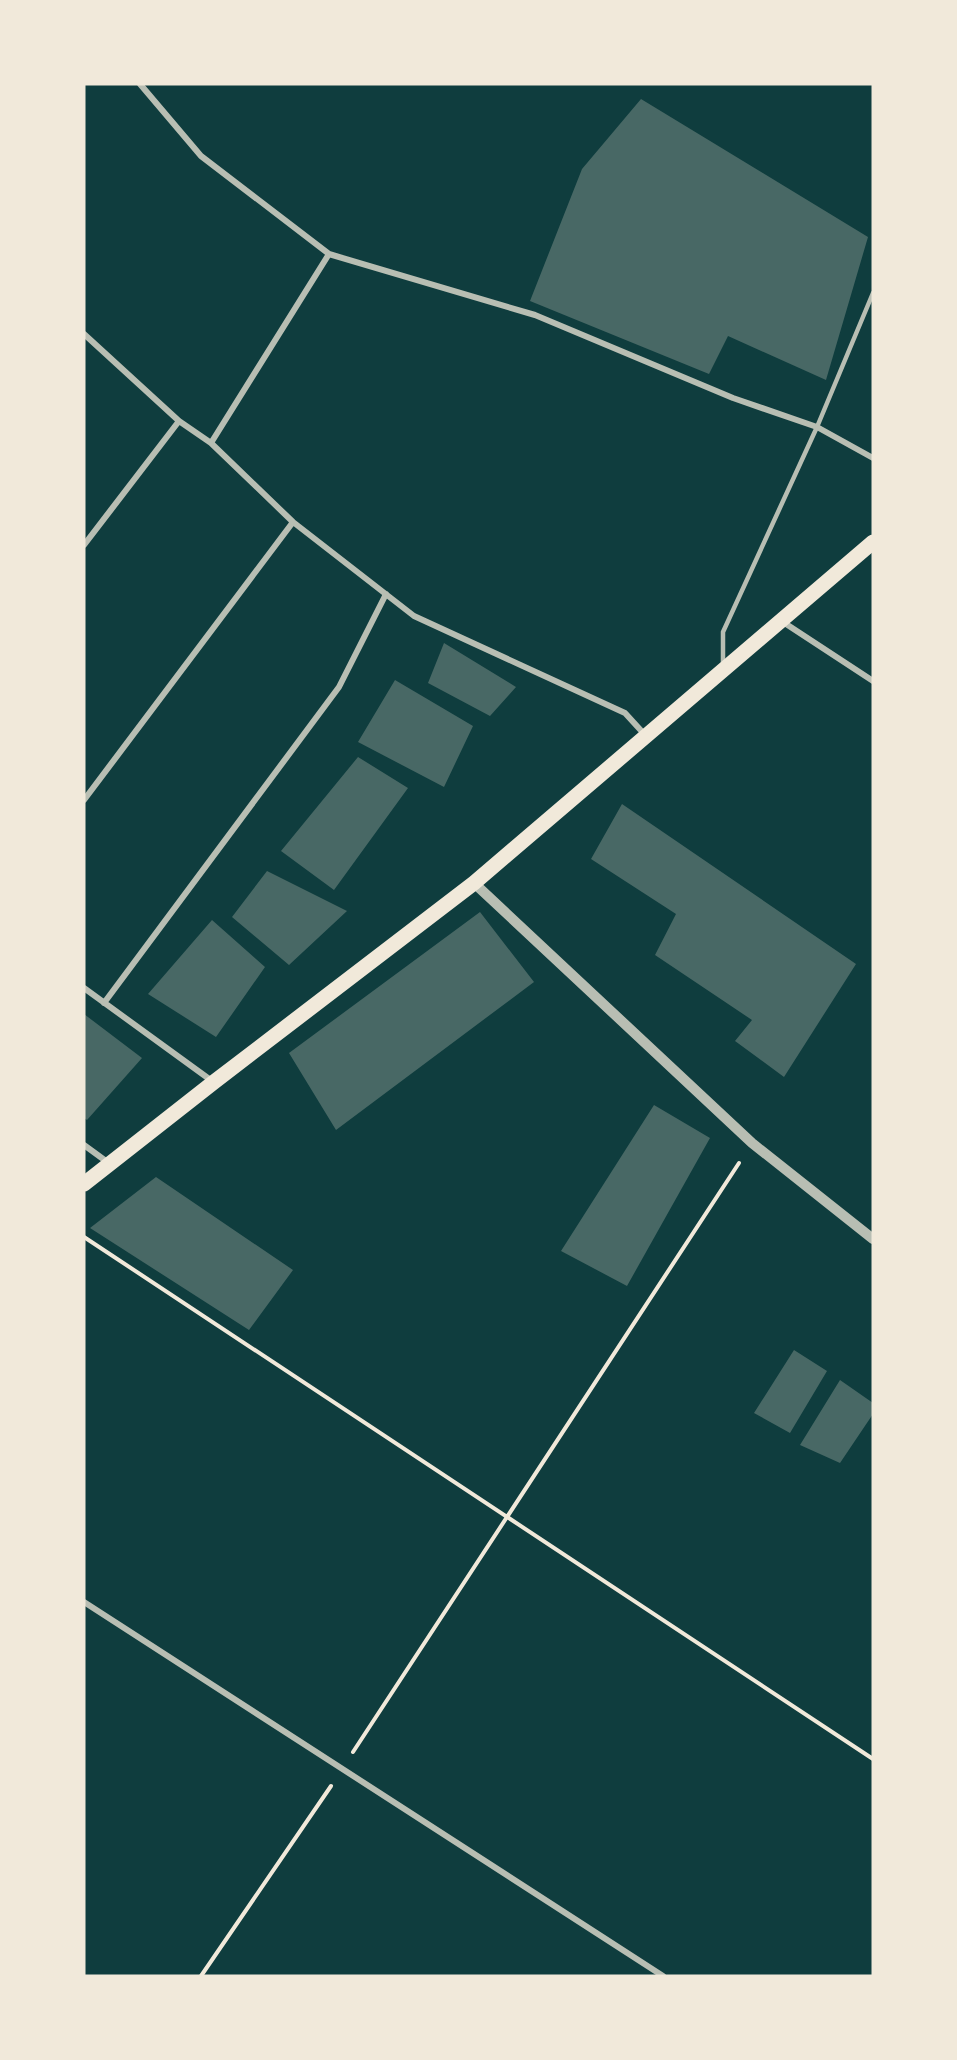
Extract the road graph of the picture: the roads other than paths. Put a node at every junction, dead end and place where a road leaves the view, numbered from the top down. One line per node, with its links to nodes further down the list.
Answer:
1 (140, 84): 2 (street)
2 (329, 254): 6 (street); 7 (street)
3 (873, 293): 6 (lane)
4 (84, 334): 5 (street)
5 (179, 421): 7 (street); 11 (street)
6 (817, 428): 8 (street); 14 (lane)
7 (211, 442): 9 (street)
8 (873, 458)
9 (293, 522): 12 (street); 17 (street)
10 (873, 542): 13 (main road)
11 (84, 545)
12 (386, 594): 16 (street); 20 (street)
13 (782, 622): 14 (main road); 15 (street)
14 (724, 669): 16 (main road)
15 (873, 681)
16 (646, 736): 18 (main road)
17 (84, 800)
18 (474, 883): 21 (main road); 25 (street)
19 (84, 988): 20 (street)
20 (104, 1003): 21 (street)
21 (214, 1082): 23 (main road)
22 (84, 1145): 23 (street)
23 (110, 1164): 24 (main road)
24 (84, 1184)
25 (873, 1239)
26 (84, 1602): 27 (street)
27 (663, 1976)

